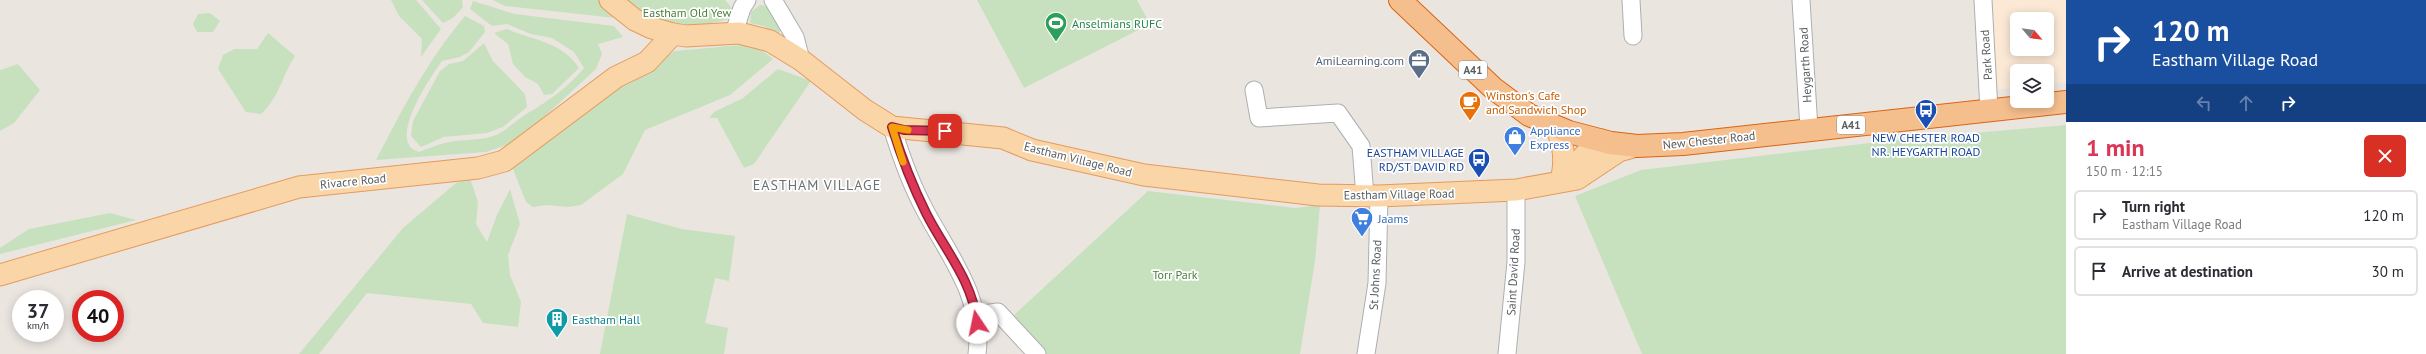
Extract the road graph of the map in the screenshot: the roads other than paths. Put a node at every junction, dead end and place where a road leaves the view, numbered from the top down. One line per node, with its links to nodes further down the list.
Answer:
1 (610, 0): 9 (main road, Eastham Village Road)
2 (747, 0): 8 (street)
3 (773, 0): 11 (street)
4 (1400, 0): 16 (highway, New Chester Road / A41)
5 (1631, 0): 10 (street)
6 (1801, 0): 17 (street, Heygarth Road)
7 (1983, 0): 14 (street, Park Road)
8 (734, 33): 9 (main road, Eastham Village Road); 11 (main road, Eastham Village Road)
9 (673, 34): 23 (main road, Rivacre Road)
10 (1633, 36)
11 (802, 60): 15 (main road, Eastham Village Road)
12 (1254, 90): 22 (street, St Johns Road)
13 (2066, 102): 14 (highway, New Chester Road / A41)
14 (1989, 110): 17 (highway, New Chester Road / A41)
15 (892, 127): 22 (main road, Eastham Village Road); 24 (street)
16 (1556, 127): 18 (highway, New Chester Road / A41); 20 (main road)
17 (1809, 130): 19 (highway, New Chester Road / A41)
18 (1601, 140): 19 (highway, New Chester Road / A41); 20 (main road)
19 (1637, 146): 20 (main road, Eastham Village Road)
20 (1560, 181): 21 (main road, Eastham Village Road)
21 (1516, 190): 22 (main road, Eastham Village Road); 28 (street, Saint David Road)
22 (1372, 196): 27 (street, St Johns Road)
23 (0, 275)
24 (976, 315): 25 (street); 26 (street)
25 (977, 354)
26 (1037, 354)
27 (1366, 354)
28 (1507, 354)

